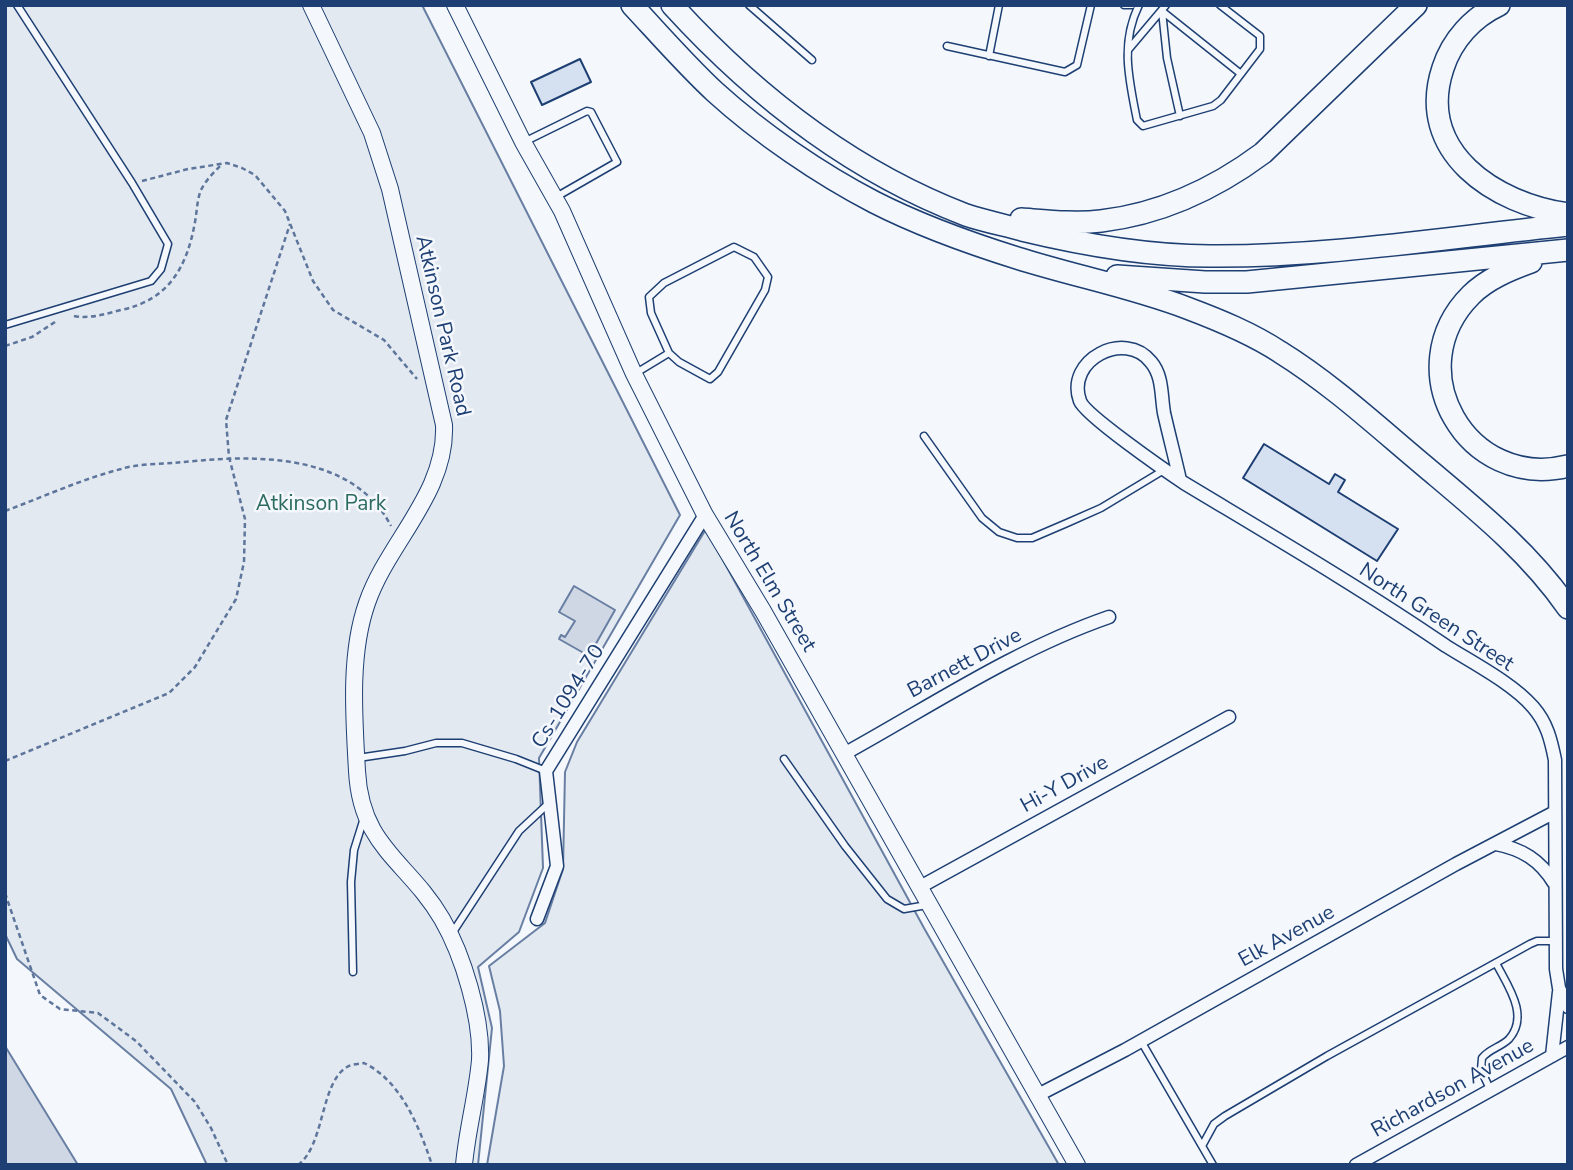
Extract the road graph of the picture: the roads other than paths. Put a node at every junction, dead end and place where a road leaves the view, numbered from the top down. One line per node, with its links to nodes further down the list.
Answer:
1 (17, 5): 31 (lane)
2 (311, 5): 43 (street, Atkinson Park Road)
3 (455, 5): 24 (street, North Elm Street)
4 (632, 5): 30 (highway)
5 (672, 5): 27 (highway)
6 (749, 5): 20 (lane)
7 (999, 5): 19 (lane)
8 (1091, 5): 19 (lane)
9 (1124, 5): 10 (lane)
10 (1132, 5)
11 (1139, 5): 18 (lane)
12 (1220, 5): 21 (lane)
13 (1402, 5): 22 (highway)
14 (1416, 5): 22 (highway)
15 (1499, 5): 26 (highway)
16 (1164, 8): 18 (lane); 21 (lane); 23 (lane)
17 (947, 46): 19 (lane)
18 (1126, 52): 23 (lane)
19 (989, 56)
20 (812, 60)
21 (1241, 74): 23 (lane)
22 (1321, 97): 27 (highway)
23 (1180, 116)
24 (523, 142): 25 (street, North Elm Street); 25 (lane)
25 (555, 198): 33 (street, North Elm Street)
26 (1568, 214)
27 (968, 215): 28 (highway)
28 (1568, 225)
29 (1568, 251): 30 (highway); 35 (highway)
30 (1077, 273): 39 (highway)
31 (5, 325)
32 (669, 353): 32 (lane); 33 (lane)
33 (634, 374): 38 (street, North Elm Street)
34 (924, 436): 36 (lane)
35 (1568, 466)
36 (1164, 470): 37 (street, North Green Street); 37 (street, North Green Street)
37 (1180, 481): 47 (street, North Green Street)
38 (705, 515): 42 (street, North Elm Street); 45 (street, Cs-1094-70)
39 (1568, 608)
40 (1110, 617): 42 (street, Barnett Drive)
41 (1229, 717): 51 (street, Hi-Y Drive)
42 (844, 754): 51 (street, North Elm Street)
43 (357, 758): 45 (lane); 48 (street, Atkinson Park Road)
44 (784, 759): 52 (lane)
45 (546, 771): 46 (street, Cs-1094-70)
46 (550, 803): 53 (street, Cs-1094-70); 54 (lane)
47 (1555, 812): 49 (street, Elk Avenue); 50 (street, North Green Street)
48 (365, 814): 54 (street, Atkinson Park Road); 57 (lane)
49 (1496, 844): 50 (street); 60 (street, Elk Avenue)
50 (1555, 884): 55 (street, North Green Street)
51 (920, 887): 52 (street, North Elm Street)
52 (929, 905): 64 (street, North Elm Street)
53 (537, 919)
54 (450, 937): 66 (street, Atkinson Park Road)
55 (1556, 941): 56 (lane); 58 (street, North Green Street)
56 (1496, 963): 63 (lane); 65 (lane)
57 (353, 972)
58 (1559, 988): 59 (street, North Green Street); 62 (street, North Green Street)
59 (1568, 1007)
60 (1141, 1041): 64 (street, Elk Avenue); 65 (lane)
61 (1568, 1047): 62 (street, Richardson Avenue)
62 (1552, 1056): 63 (street, Richardson Avenue)
63 (1491, 1091): 69 (street, Richardson Avenue)
64 (1038, 1096): 67 (street, North Elm Street)
65 (1202, 1146): 68 (lane)
66 (464, 1165)
67 (1077, 1165)
68 (1213, 1165)
69 (1356, 1165)

